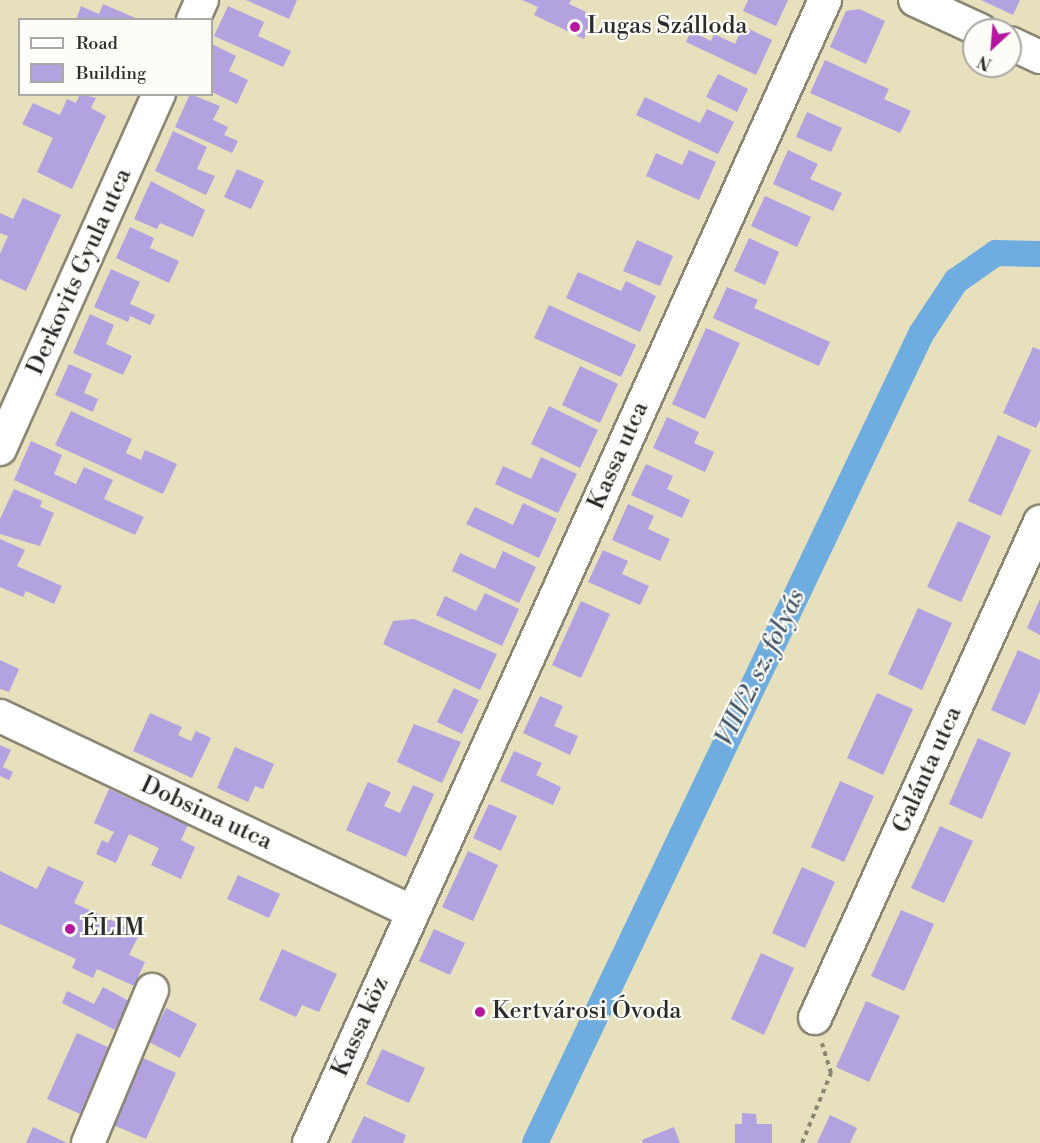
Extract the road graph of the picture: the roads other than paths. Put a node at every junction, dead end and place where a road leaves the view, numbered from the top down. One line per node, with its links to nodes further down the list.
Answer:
1 (202, 0): 4 (street)
2 (825, 0): 12 (street, Kassa utca)
3 (915, 0): 5 (street)
4 (194, 18)
5 (962, 22)
6 (1022, 49): 7 (street)
7 (1040, 57)
8 (158, 96): 9 (street, Derkovits Gyula utca)
9 (0, 449)
10 (1040, 522): 14 (street, Galánta utca)
11 (0, 716): 12 (street, Dobsina utca)
12 (412, 912): 16 (street, Kassa köz)
13 (152, 990): 15 (street)
14 (815, 1018)
15 (88, 1143)
16 (309, 1143)

